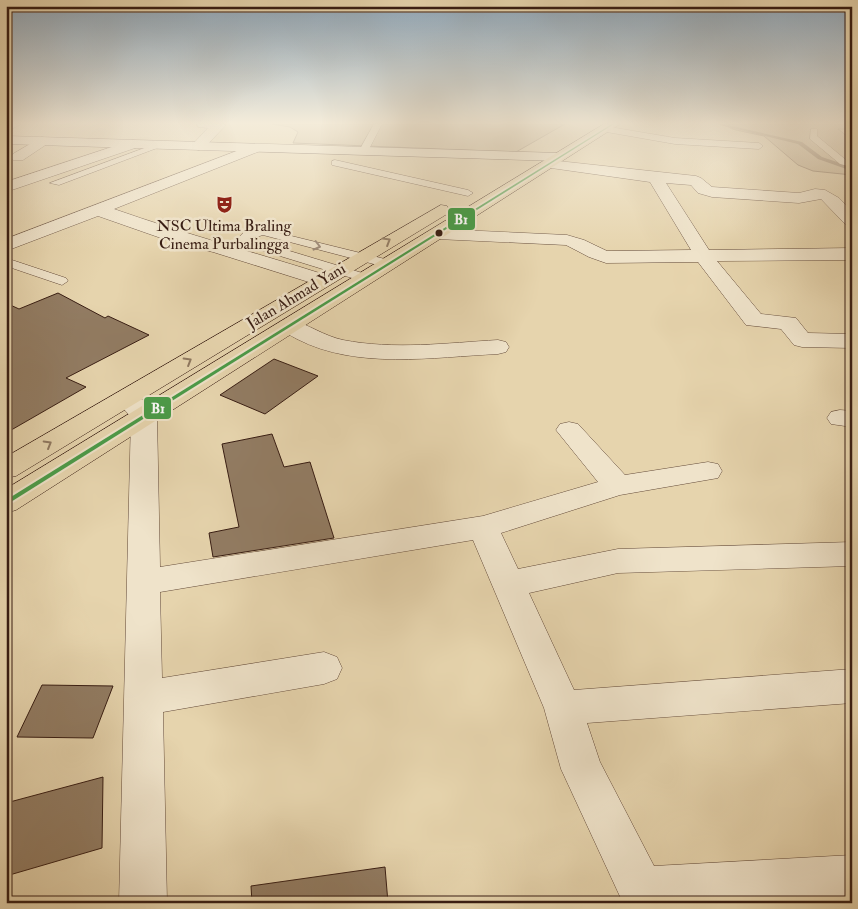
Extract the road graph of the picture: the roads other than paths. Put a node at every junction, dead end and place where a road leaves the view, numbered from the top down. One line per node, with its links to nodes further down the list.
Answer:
1 (67, 166): 10 (street)
2 (101, 166): 9 (lane)
3 (207, 166): 12 (street)
4 (350, 166): 11 (lane)
5 (529, 166): 11 (main road, Jalan Ahmad Yani)
6 (535, 166): 14 (main road, Jalan Ahmad Yani)
7 (589, 166): 8 (street)
8 (656, 178): 13 (street); 18 (street)
9 (55, 183)
10 (6, 187)
11 (468, 193): 17 (main road, Jalan Ahmad Yani, one-way to 11)
12 (96, 209): 15 (street); 21 (street)
13 (852, 221)
14 (437, 234): 18 (street); 20 (main road, Jalan Ahmad Yani)
15 (6, 246)
16 (852, 254): 18 (street)
17 (361, 257): 20 (lane); 21 (main road, Jalan Ahmad Yani); 21 (lane, one-way to 17)
18 (704, 257): 25 (street)
19 (6, 262): 23 (lane)
20 (389, 264): 22 (main road, Jalan Ahmad Yani)
21 (330, 276): 22 (lane); 27 (main road, Jalan Ahmad Yani, one-way to 21)
22 (365, 278): 24 (main road, Jalan Ahmad Yani)
23 (62, 281)
24 (289, 326): 26 (street); 27 (main road, Jalan Ahmad Yani)
25 (852, 341)
26 (498, 347)
27 (136, 407): 29 (main road, Jalan Ahmad Yani, one-way to 27); 32 (main road, Jalan Ahmad Yani); 35 (street)
28 (569, 430): 31 (street)
29 (6, 469)
30 (708, 471): 31 (street)
31 (618, 486): 33 (street)
32 (6, 503)
33 (483, 527): 35 (street); 36 (street)
34 (852, 554): 36 (street)
35 (143, 582): 39 (street)
36 (510, 584): 40 (street)
37 (324, 668): 39 (street)
38 (852, 686): 40 (street)
39 (143, 698): 43 (street)
40 (564, 708): 42 (street)
41 (852, 878): 42 (street)
42 (644, 897)
43 (143, 903)

